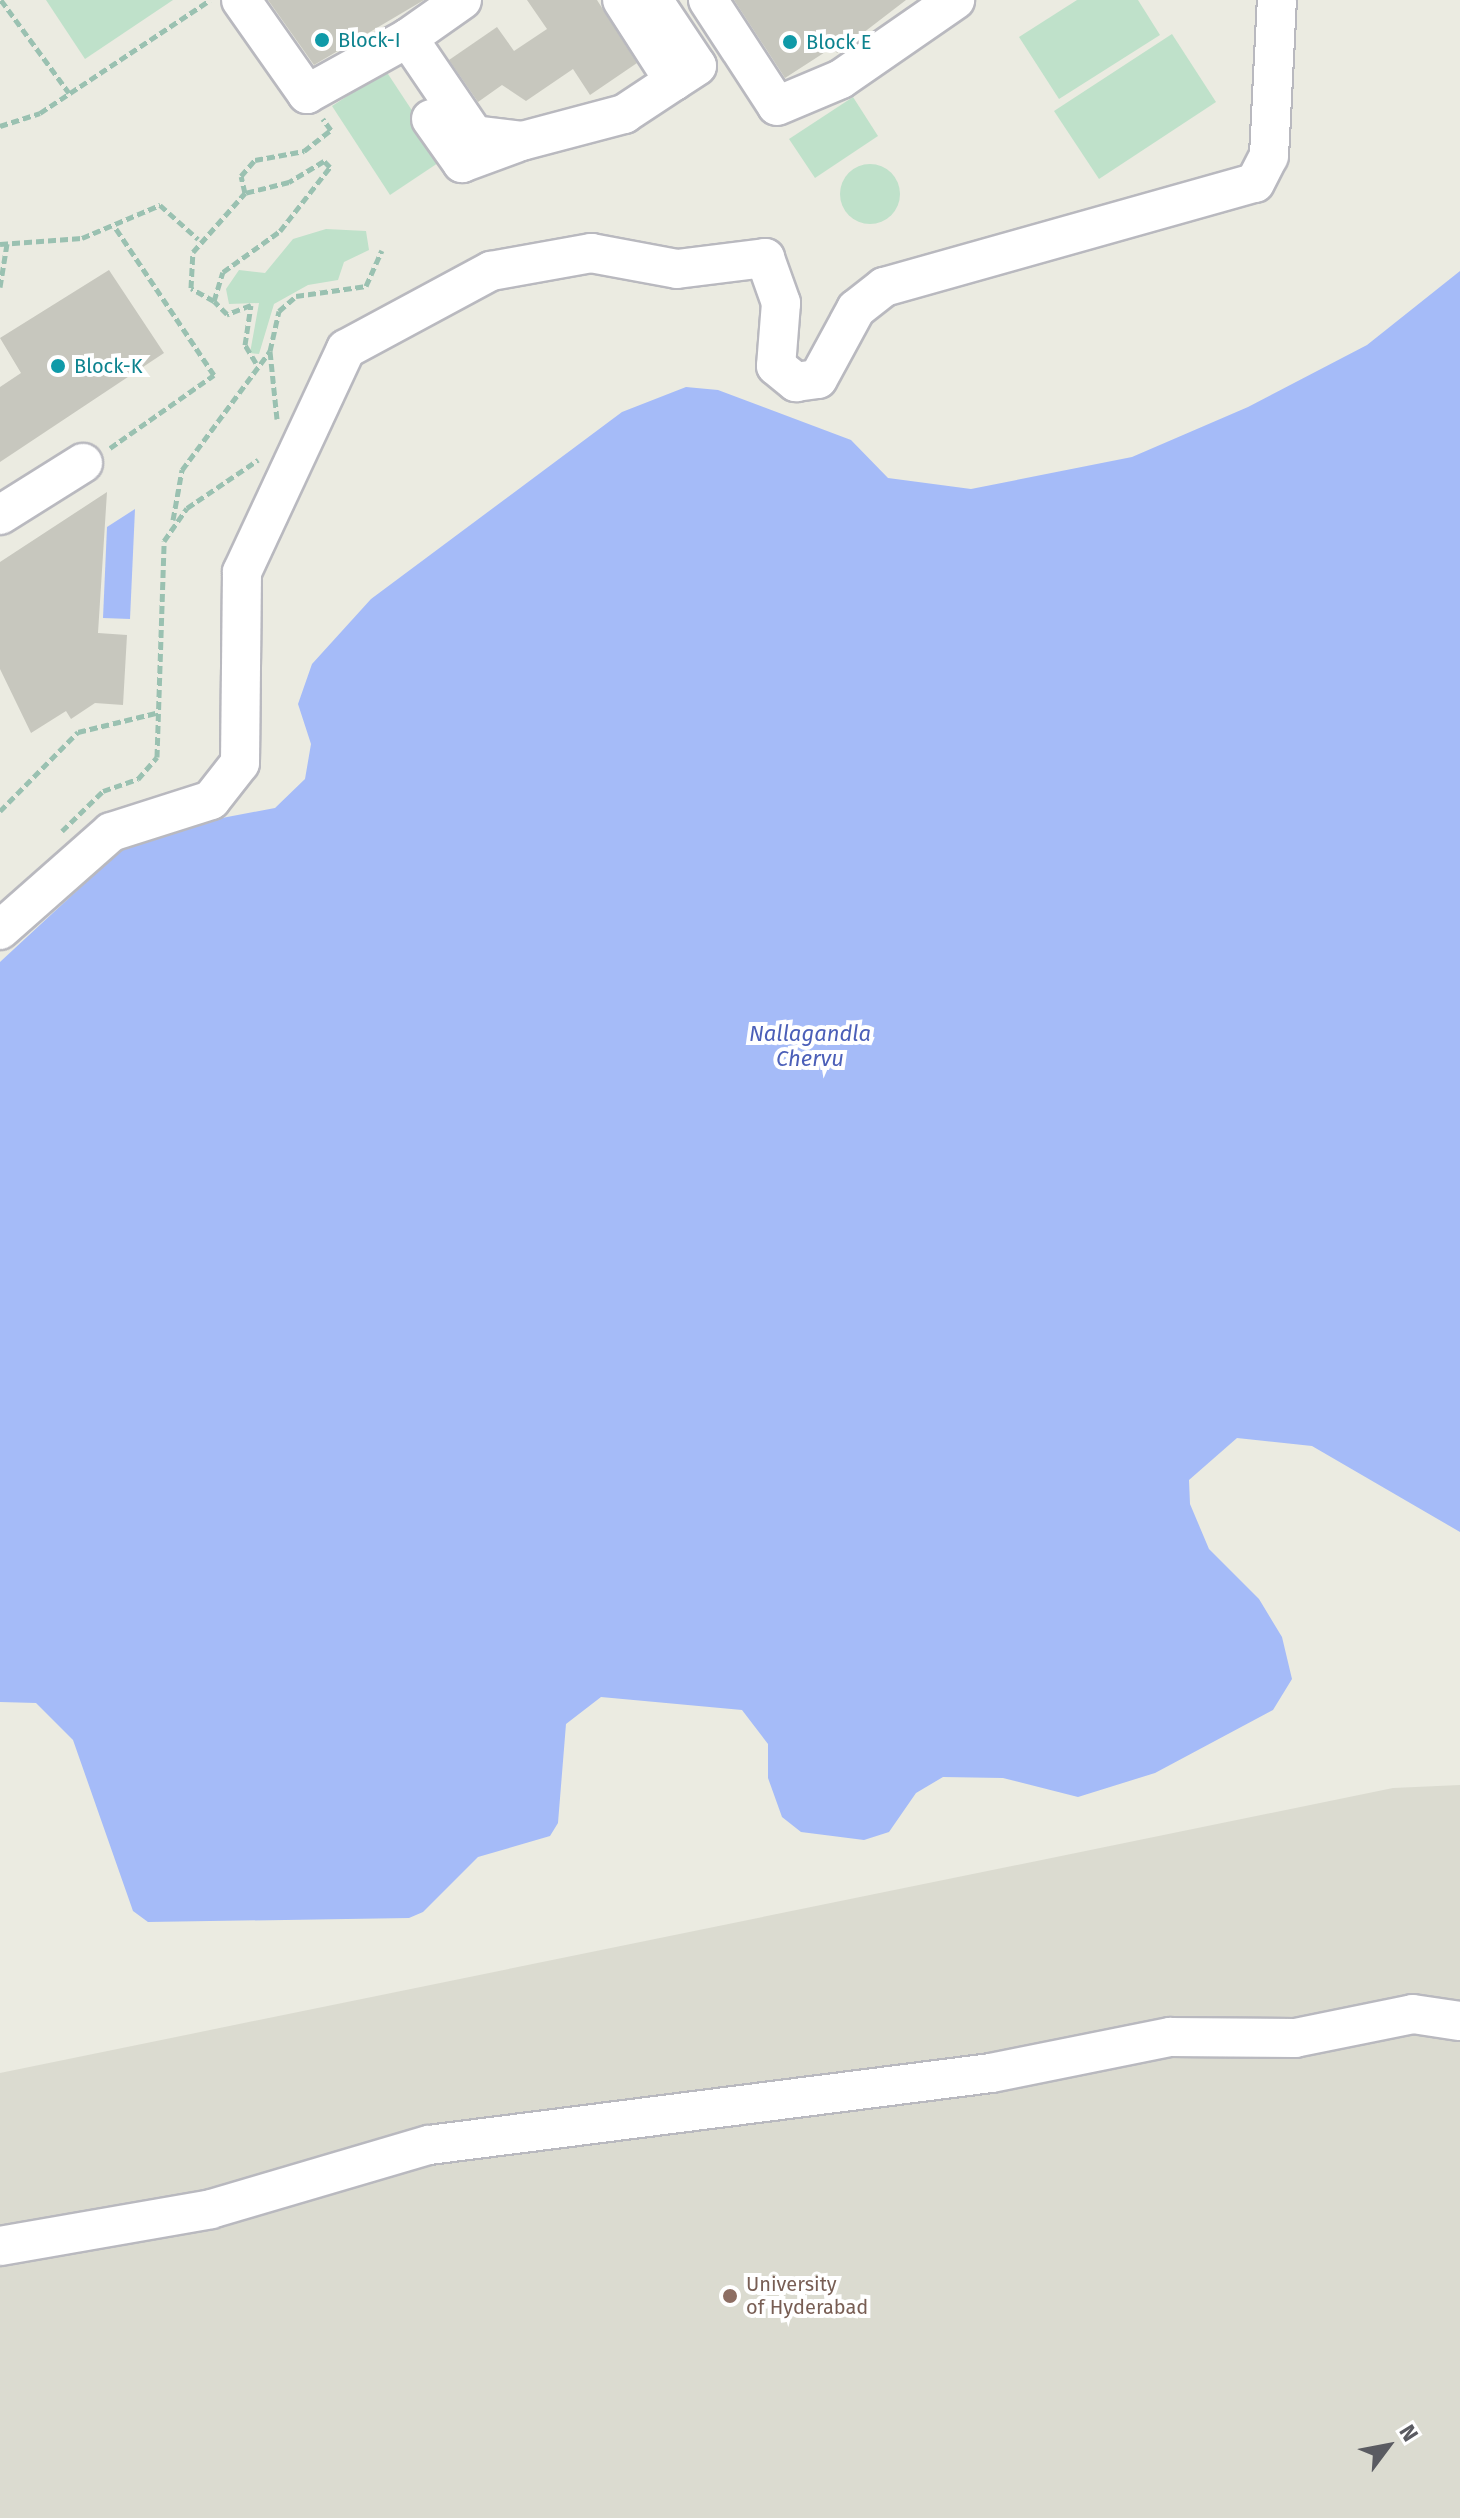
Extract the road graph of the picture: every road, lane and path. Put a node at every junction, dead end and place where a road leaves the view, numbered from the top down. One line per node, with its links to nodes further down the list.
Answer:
1 (1, 0): 12 (path)
2 (210, 0): 12 (path)
3 (241, 0): 13 (street)
4 (462, 0): 10 (street)
5 (622, 0): 11 (street)
6 (653, 0): 11 (street)
7 (708, 0): 8 (street)
8 (955, 0)
9 (1277, 0): 32 (street)
10 (408, 38): 13 (street); 16 (street)
11 (674, 81): 16 (street)
12 (69, 93): 15 (path)
13 (307, 94): 17 (path)
14 (431, 119): 16 (street)
15 (0, 126)
16 (522, 141)
17 (245, 193): 19 (path); 23 (path)
18 (115, 227): 19 (path); 20 (path); 27 (path)
19 (198, 239): 23 (path)
20 (4, 244): 22 (path)
21 (382, 250): 24 (path)
22 (0, 287)
23 (214, 301): 25 (path)
24 (270, 351): 25 (path); 26 (path)
25 (256, 363): 30 (path)
26 (273, 435)
27 (97, 452): 29 (street)
28 (261, 453): 30 (path)
29 (0, 515)
30 (172, 524): 31 (path)
31 (0, 811)
32 (0, 930)
33 (1460, 2021): 34 (street)
34 (0, 2246)

